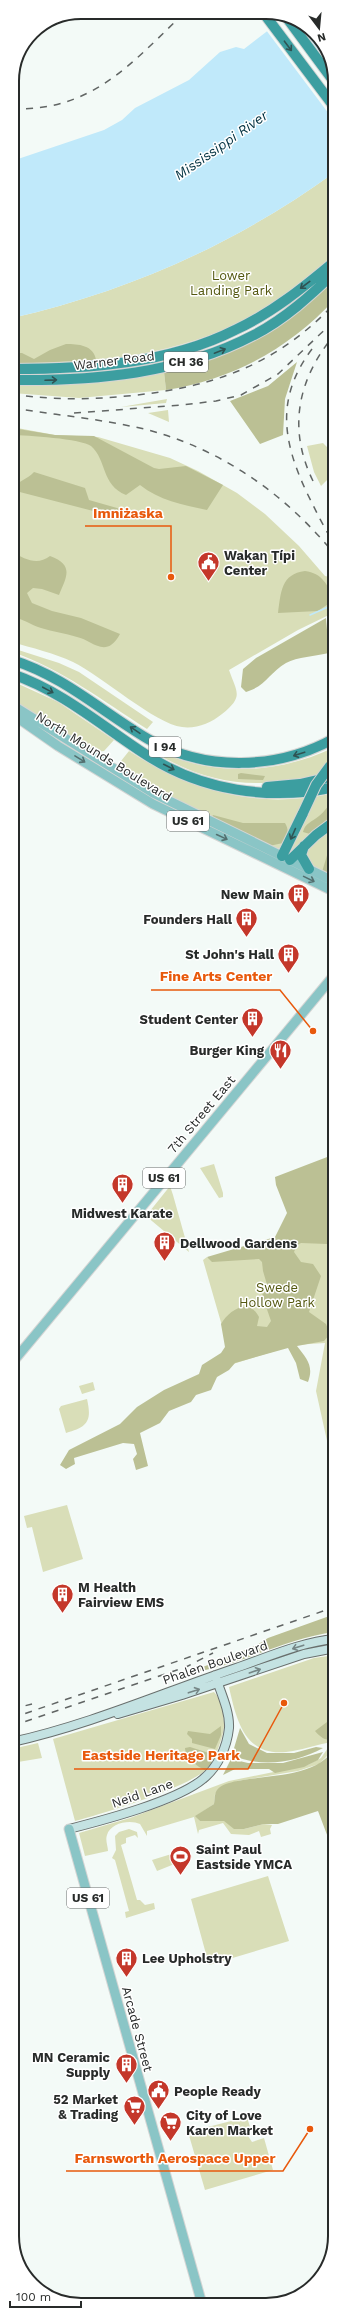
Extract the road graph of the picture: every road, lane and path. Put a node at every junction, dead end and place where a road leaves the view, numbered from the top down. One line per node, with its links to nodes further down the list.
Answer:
1 (269, 19): 4 (highway, one-way to 4)
2 (292, 24): 3 (highway)
3 (327, 73)
4 (328, 99)
5 (328, 266): 7 (highway, Warner Road / CH 36, one-way to 7)
6 (328, 278): 8 (highway, Warner Road / CH 36, one-way to 6)
7 (19, 369)
8 (19, 380)
9 (19, 663): 13 (highway, I 94, one-way to 9)
10 (19, 677): 17 (highway, I 94, one-way to 17)
11 (19, 710): 14 (main road, North Mounds Boulevard / US 61)
12 (19, 718): 14 (main road, North Mounds Boulevard / US 61, one-way to 14)
13 (328, 741)
14 (104, 769): 21 (main road, North Mounds Boulevard / US 61); 24 (main road, North Mounds Boulevard / US 61, one-way to 24)
15 (328, 769): 21 (highway, one-way to 21, bridge)
16 (328, 778): 17 (highway)
17 (221, 787): 18 (highway, I 94)
18 (328, 788)
19 (328, 826): 20 (highway)
20 (306, 843): 21 (highway); 22 (highway)
21 (286, 858): 22 (main road, North Mounds Boulevard / US 61)
22 (309, 869): 23 (main road, North Mounds Boulevard / US 61)
23 (328, 878)
24 (328, 889)
25 (328, 982): 26 (main road, 7th Street East / US 61)
26 (19, 1355)
27 (328, 1641): 29 (main road, Phalen Boulevard, one-way to 29)
28 (328, 1649): 30 (main road, Phalen Boulevard, one-way to 28)
29 (215, 1675): 30 (main road, Neid Lane); 31 (main road, Phalen Boulevard)
30 (218, 1683): 31 (main road, Phalen Boulevard, one-way to 30); 33 (main road, Neid Lane)
31 (105, 1715): 32 (main road, Phalen Boulevard)
32 (19, 1740)
33 (69, 1829): 34 (main road, Arcade Street / US 61)
34 (200, 2298)

